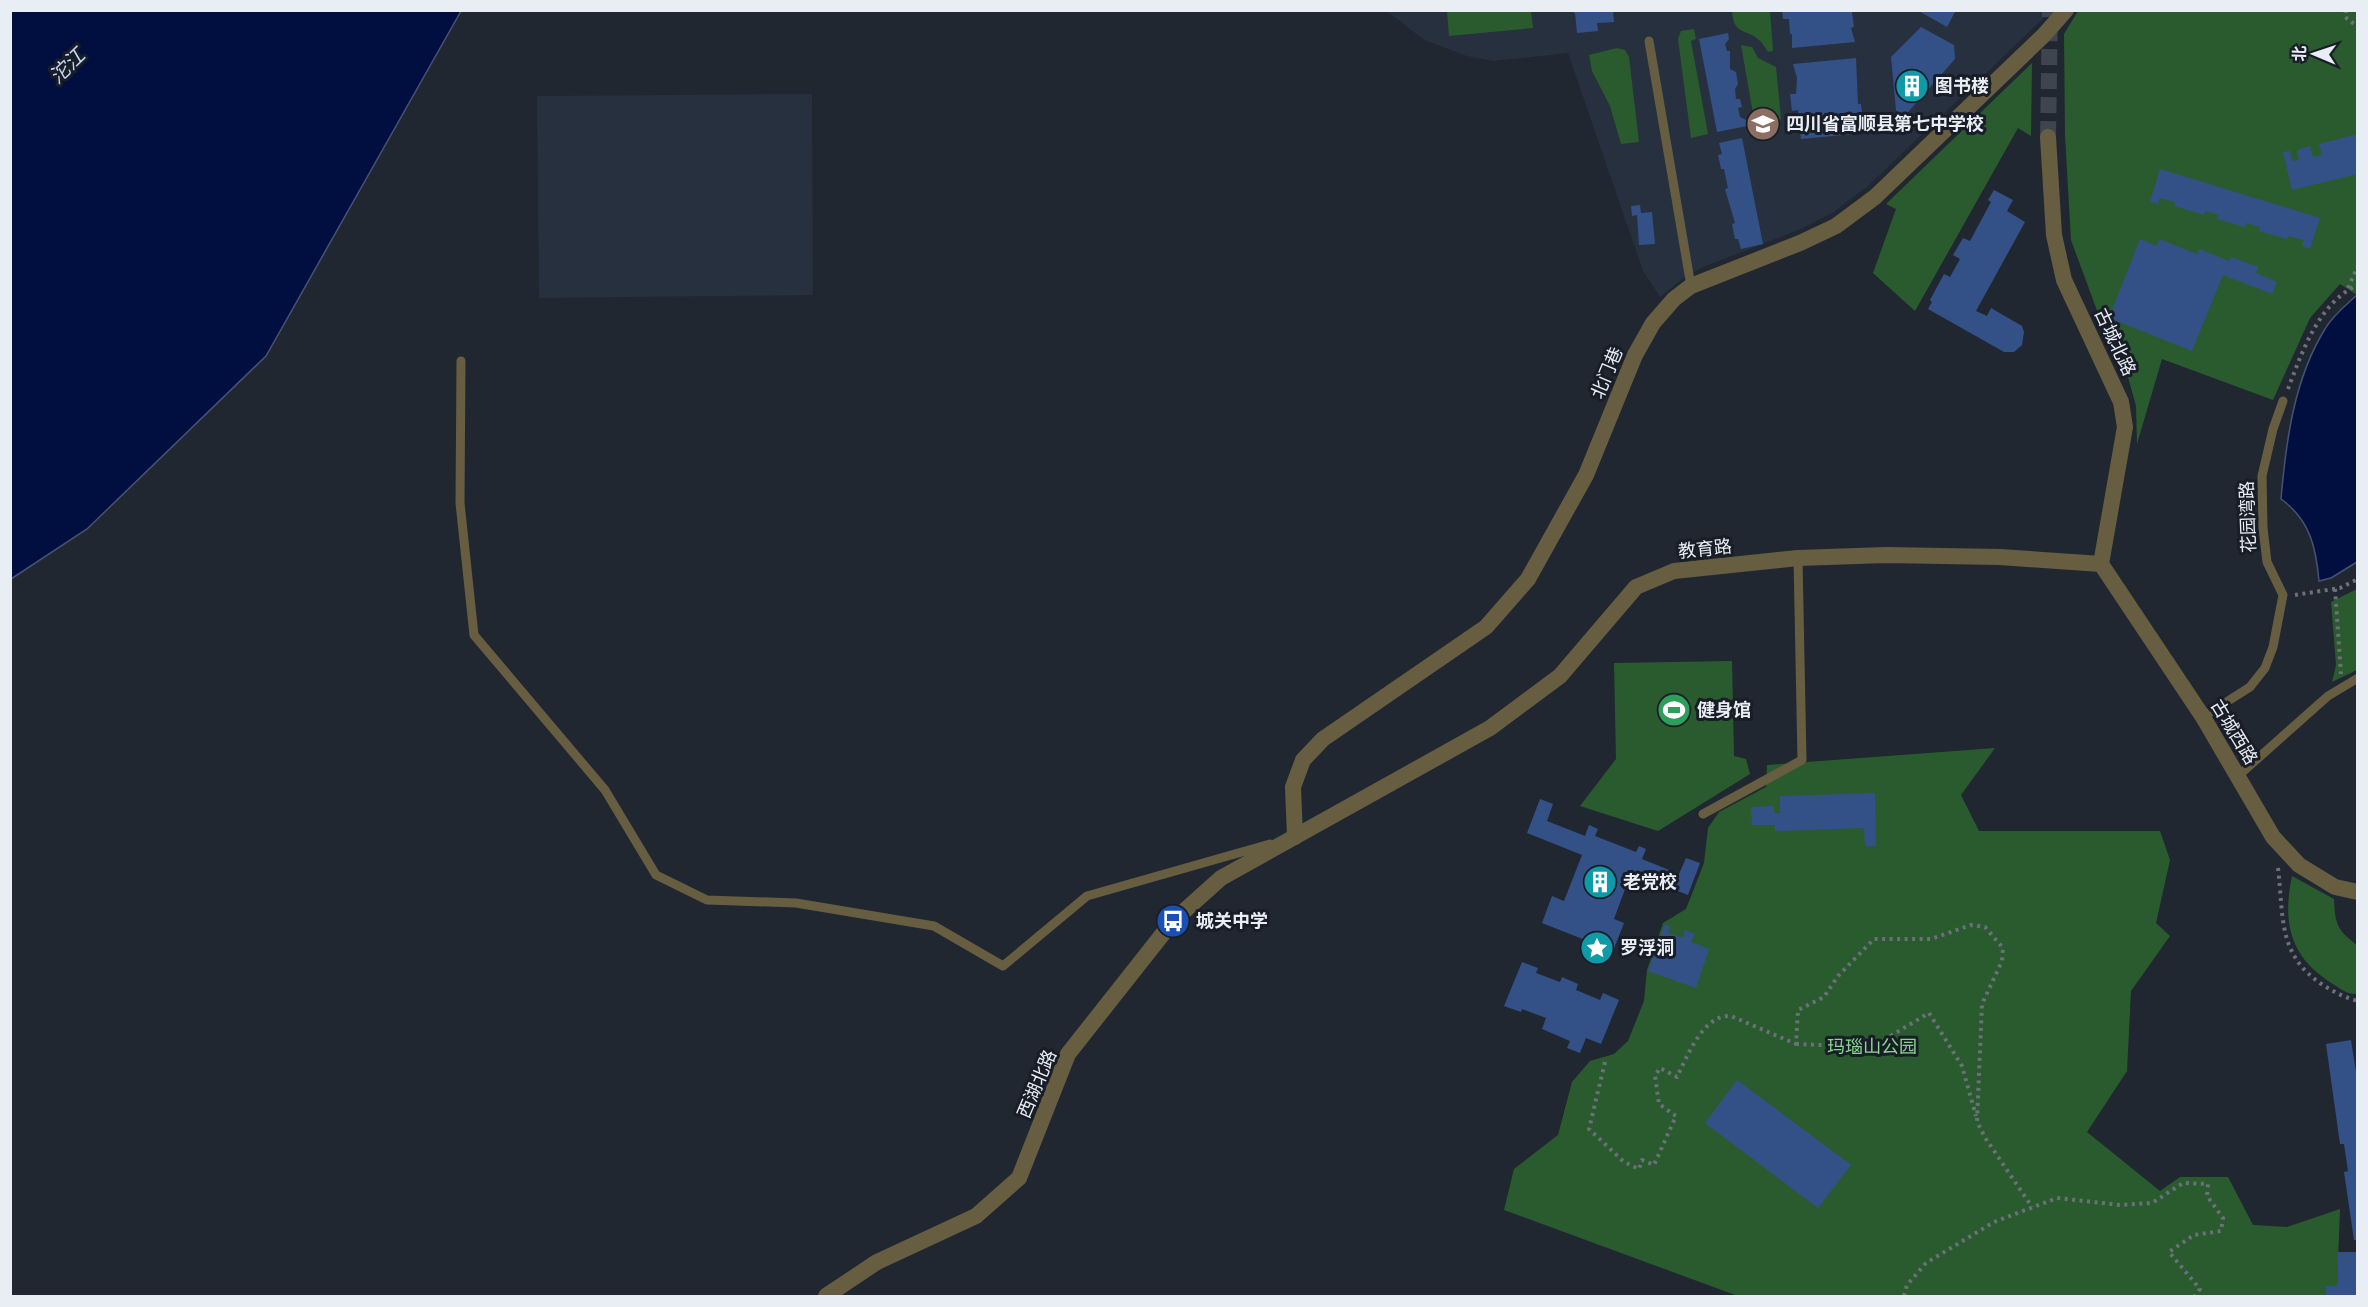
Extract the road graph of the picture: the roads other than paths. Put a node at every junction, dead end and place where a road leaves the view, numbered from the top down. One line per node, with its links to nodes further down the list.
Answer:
1 (2066, 10): 4 (street, 北门巷)
2 (1649, 41): 4 (lane)
3 (2048, 137): 8 (street, 古城北路)
4 (1691, 286): 13 (street, 北门巷)
5 (461, 361): 13 (lane)
6 (2283, 401): 10 (lane, 花园湾路)
7 (1798, 558): 8 (street, 教育路); 12 (lane); 13 (street, 教育路)
8 (2101, 564): 10 (street, 古城西路)
9 (2358, 678): 11 (lane)
10 (2203, 717): 11 (street, 古城西路)
11 (2238, 776): 14 (street, 古城西路)
12 (1703, 814)
13 (1295, 837): 15 (street, 西湖北路)
14 (2358, 892)
15 (826, 1296)

